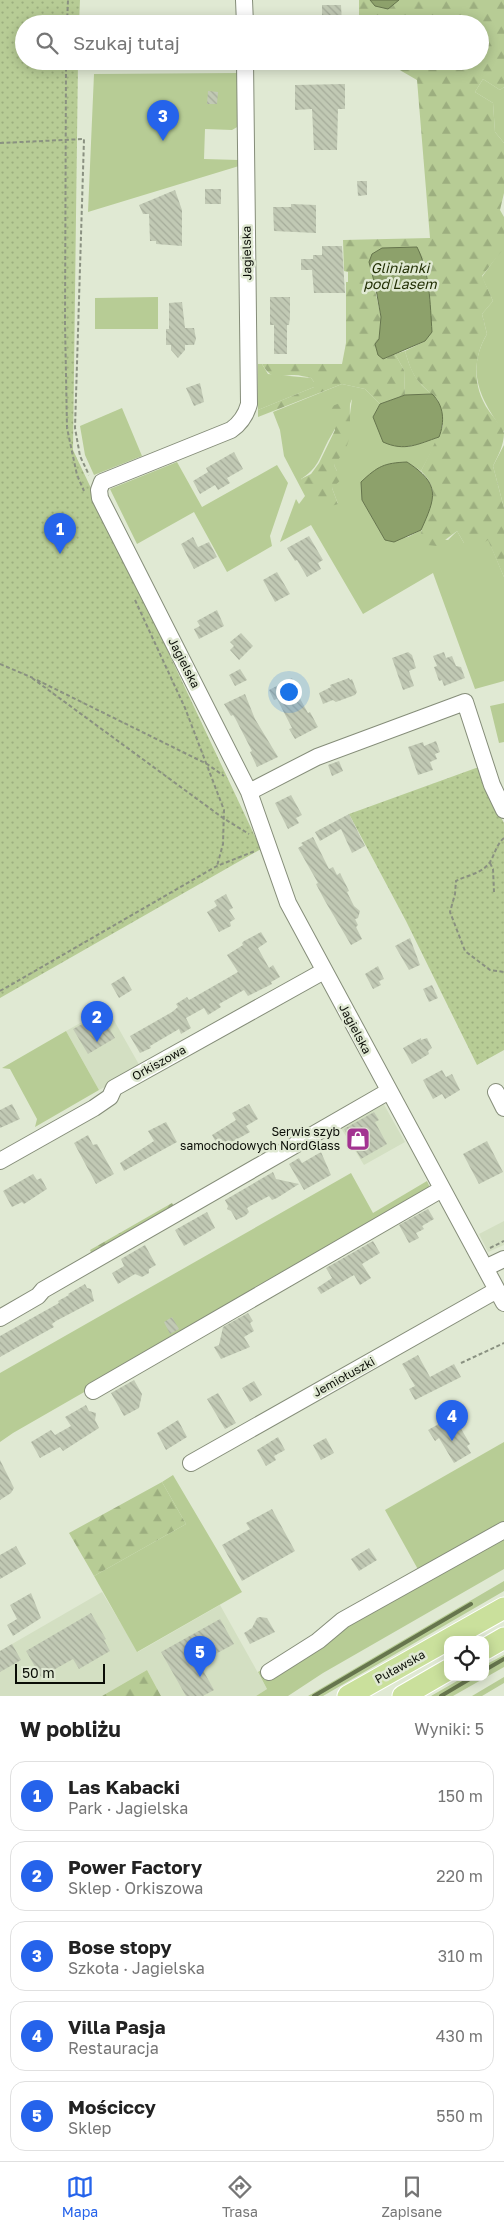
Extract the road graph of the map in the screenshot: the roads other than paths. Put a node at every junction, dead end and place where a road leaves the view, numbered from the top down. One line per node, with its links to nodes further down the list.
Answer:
1 (244, 0): 2 (street)
2 (245, 15)
3 (245, 70): 4 (street, Jagielska)
4 (250, 792): 5 (street); 6 (street, Jagielska)
5 (504, 807)
6 (324, 972): 7 (street, Jagielska); 10 (street, Orkiszowa)
7 (389, 1091): 11 (street, Jagielska); 15 (street)
8 (496, 1092): 9 (street)
9 (504, 1108)
10 (0, 1161)
11 (442, 1189): 13 (street, Jagielska); 16 (street)
12 (504, 1259): 13 (street)
13 (485, 1268): 14 (street, Jagielska)
14 (501, 1296): 17 (street, Jemiołuszki)
15 (0, 1318)
16 (93, 1391)
17 (191, 1463)
18 (504, 1530): 22 (street)
19 (504, 1608): 24 (main road, Puławska)
20 (504, 1638): 21 (main road)
21 (489, 1647)
22 (269, 1672)
23 (444, 1672): 25 (main road)
24 (348, 1696)
25 (403, 1696)

